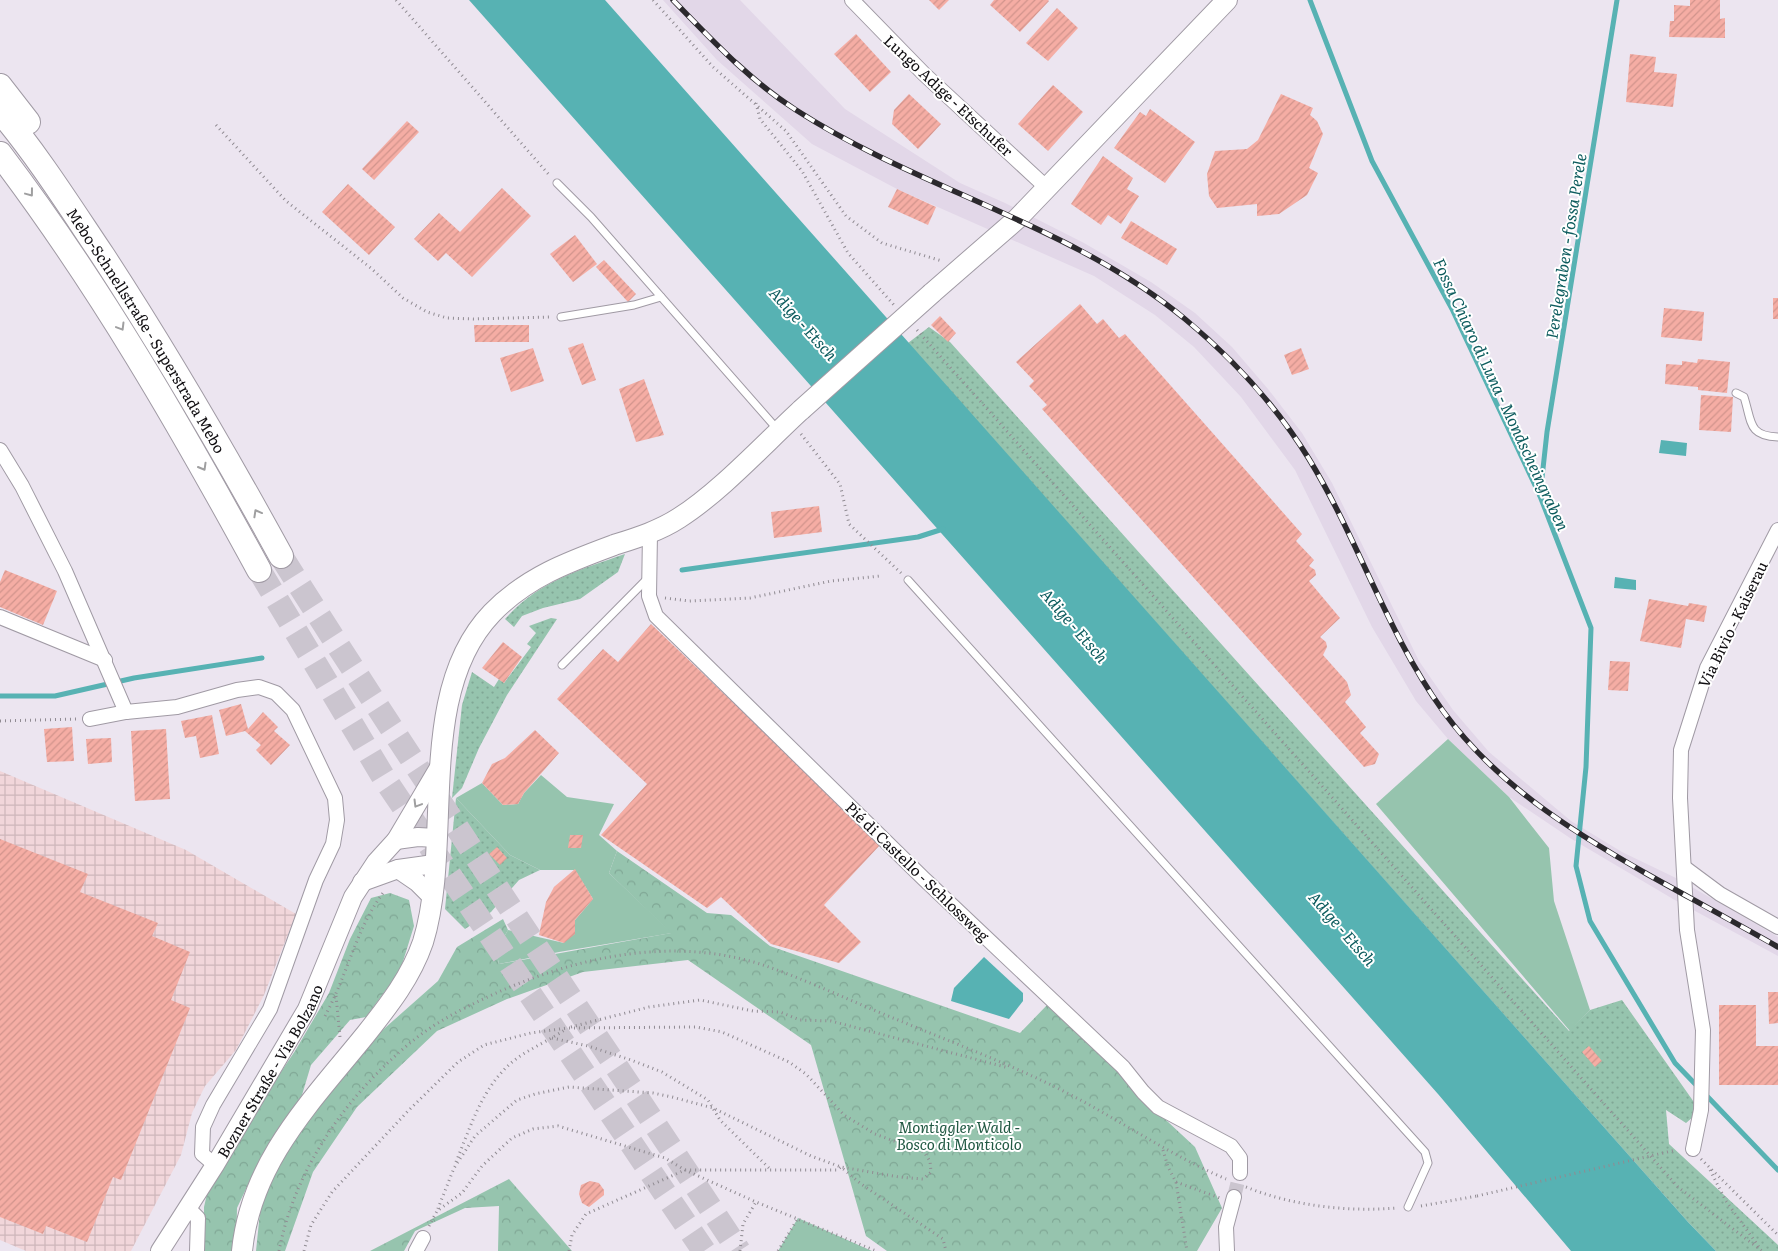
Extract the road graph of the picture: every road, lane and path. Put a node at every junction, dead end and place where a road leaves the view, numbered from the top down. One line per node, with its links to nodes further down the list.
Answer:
1 (396, 0): 10 (path)
2 (653, 0): 6 (path)
3 (852, 0): 11 (street, Lungo Adige - Etschufer)
4 (1227, 0): 11 (main road)
5 (0, 86): 12 (highway)
6 (756, 103): 13 (path); 15 (path)
7 (0, 111): 12 (highway, Mebo-Schnellstraße - Superstrada Mebo)
8 (216, 125): 16 (path)
9 (0, 154): 26 (highway, Mebo-Schnellstraße - Superstrada Mebo, one-way to 26)
10 (556, 183): 14 (lane)
11 (1047, 188): 13 (main road)
12 (69, 204): 25 (highway, Mebo-Schnellstraße - Superstrada Mebo, one-way to 12)
13 (959, 270): 19 (main road, bridge)
14 (661, 297): 16 (lane); 19 (lane)
15 (901, 312)
16 (561, 317)
17 (914, 328): 83 (path)
18 (1736, 393): 21 (lane)
19 (778, 431): 24 (main road)
20 (799, 431): 29 (path)
21 (1778, 436)
22 (0, 450): 33 (street)
23 (1778, 532): 41 (street, Via Bivio - Kaiserau)
24 (650, 533): 28 (street, Pié di Castello - Schlossweg); 37 (main road)
25 (281, 556)
26 (259, 570)
27 (880, 576): 30 (path)
28 (648, 578): 30 (street, Pié di Castello - Schlossweg); 32 (lane)
29 (908, 580): 65 (lane)
30 (648, 596): 62 (street, Pié di Castello - Schlossweg)
31 (0, 617): 33 (street)
32 (562, 665)
33 (108, 666): 34 (street)
34 (126, 712): 35 (street); 55 (street)
35 (90, 719): 36 (path)
36 (0, 721)
37 (442, 762): 38 (main road); 39 (street, Bozner Straße - Via Bolzano, one-way to 39)
38 (436, 838): 39 (street); 40 (main road)
39 (396, 840): 43 (street, Bozner Straße - Via Bolzano)
40 (434, 864): 42 (street); 44 (main road)
41 (1685, 868): 45 (street); 52 (street, Via Bivio - Kaiserau)
42 (398, 869): 43 (street); 44 (street)
43 (362, 882): 55 (street, Bozner Straße - Via Bolzano)
44 (431, 896): 49 (main road)
45 (1778, 926)
46 (336, 996): 49 (path)
47 (568, 1028): 48 (path); 50 (path); 56 (path); 74 (path)
48 (552, 1038): 51 (path); 57 (path)
49 (352, 1052): 72 (main road)
50 (1021, 1071): 53 (path); 73 (path)
51 (713, 1108): 56 (path); 57 (path); 59 (path)
52 (1694, 1148): 58 (path)
53 (1163, 1150): 61 (path); 62 (path)
54 (1676, 1150): 65 (path, bridge)
55 (215, 1164): 64 (street, Bozner Straße - Via Bolzano)
56 (841, 1167): 59 (path); 80 (path)
57 (454, 1168): 66 (path)
58 (1708, 1168): 68 (path); 83 (path)
59 (771, 1169): 60 (path)
60 (685, 1170): 63 (path); 66 (path); 76 (path)
61 (1176, 1182): 62 (path); 81 (path)
62 (1236, 1188): 65 (path); 82 (street)
63 (756, 1202): 67 (path); 77 (path)
64 (187, 1207): 70 (street, Bozner Straße - Via Bolzano); 71 (street)
65 (1408, 1208)
66 (437, 1211): 69 (path)
67 (798, 1218): 78 (path); 79 (path)
68 (1778, 1235)
69 (423, 1238): 75 (street)
70 (160, 1251)
71 (197, 1251)
72 (242, 1251)
73 (279, 1251)
74 (304, 1251)
75 (416, 1251)
76 (569, 1251)
77 (740, 1251)
78 (778, 1251)
79 (876, 1251)
80 (946, 1251)
81 (1187, 1251)
82 (1227, 1251)
83 (1762, 1251)

